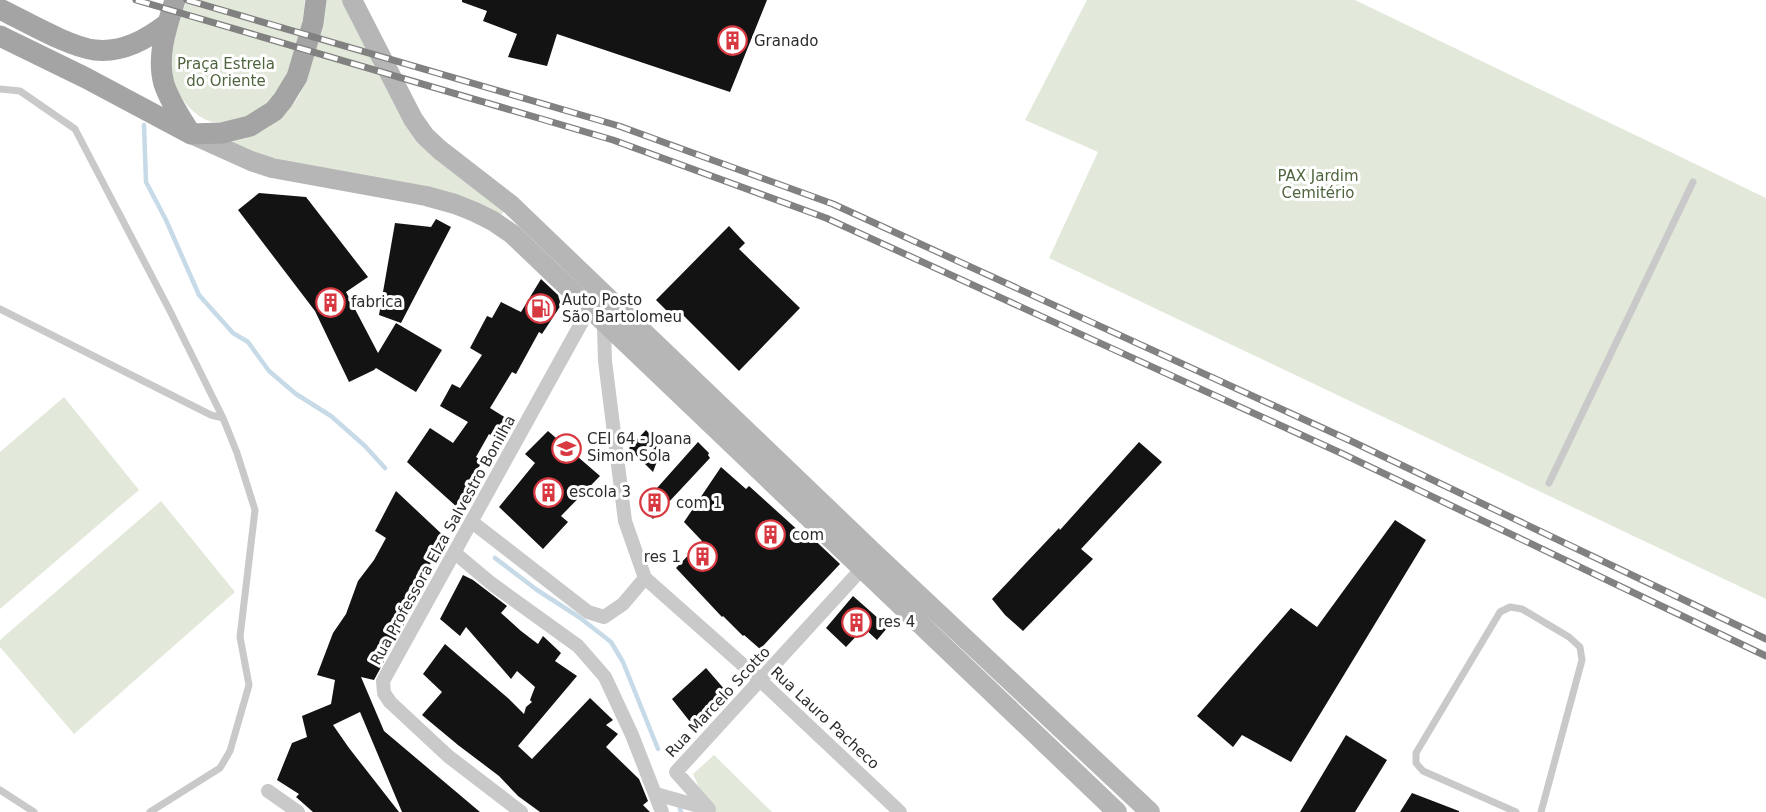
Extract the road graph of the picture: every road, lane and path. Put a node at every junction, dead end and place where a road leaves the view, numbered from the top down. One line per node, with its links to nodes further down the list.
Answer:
1 (175, 0): 5 (main road)
2 (316, 0): 8 (main road)
3 (352, 0): 10 (main road)
4 (0, 9): 5 (main road)
5 (168, 23): 8 (main road)
6 (0, 36): 8 (main road)
7 (0, 89): 12 (lane)
8 (191, 134): 10 (main road)
9 (1693, 182): 13 (lane)
10 (599, 307): 14 (street, Rua Professora Elza Salvestro Bonilha); 16 (main road); 16 (main road); 17 (street)
11 (0, 309): 12 (lane)
12 (223, 418): 23 (lane)
13 (1549, 483)
14 (472, 522): 15 (street, Rua Professora Elza Salvestro Bonilha); 17 (street)
15 (455, 553): 21 (street); 25 (street, Rua Professora Elza Salvestro Bonilha)
16 (864, 567): 18 (street, Rua Marcelo Scotto); 28 (main road); 29 (main road)
17 (645, 578): 18 (street, Rua Lauro Pacheco)
18 (760, 680): 21 (street, Rua Marcelo Scotto); 27 (street, Rua Lauro Pacheco)
19 (0, 790): 22 (lane)
20 (268, 791): 24 (street)
21 (656, 794): 26 (street)
22 (34, 812)
23 (150, 812)
24 (298, 812)
25 (521, 812)
26 (662, 812)
27 (900, 812)
28 (1117, 812)
29 (1150, 812)
30 (1516, 812): 31 (lane)
31 (1541, 812)

